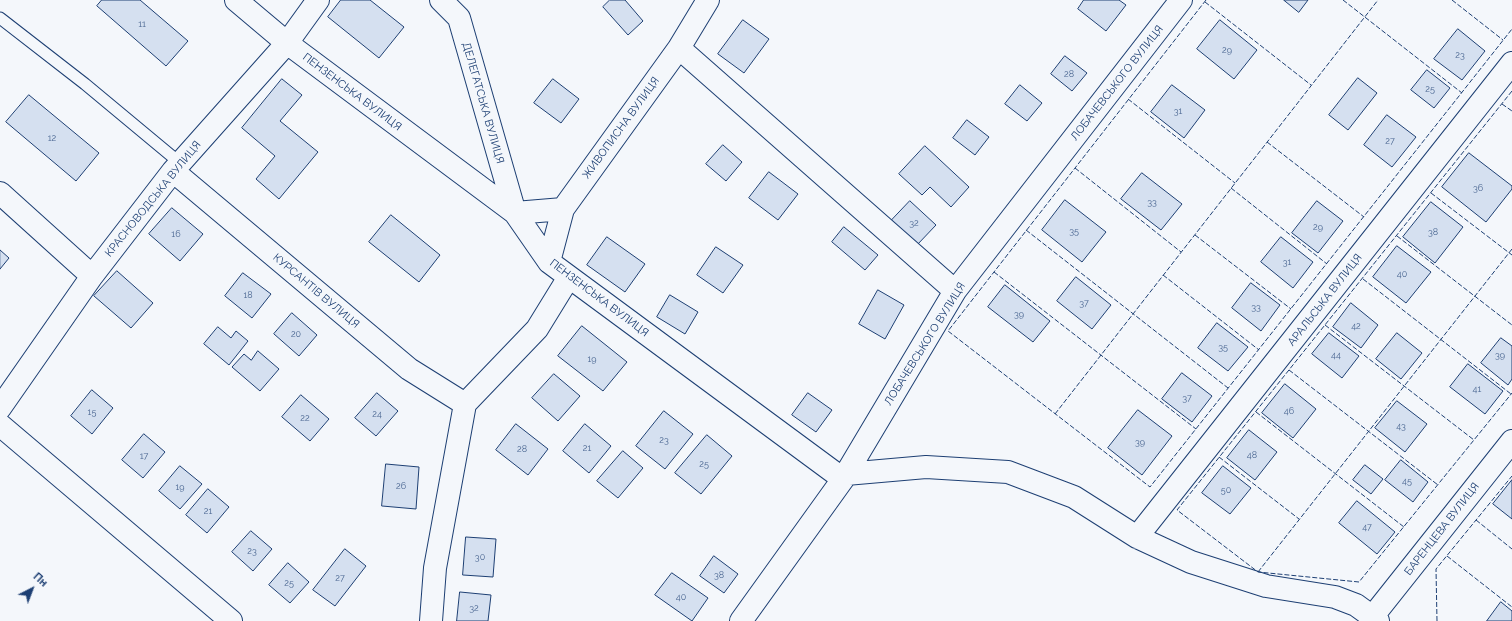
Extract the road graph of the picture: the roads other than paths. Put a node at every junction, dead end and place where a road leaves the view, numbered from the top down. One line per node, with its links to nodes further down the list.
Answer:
1 (236, 0): 7 (street, ПЕНЗЕНСЬКА ВУЛИЦЯ)
2 (318, 0): 7 (street, КРАСНОВОДСЬКА ВУЛИЦЯ)
3 (441, 0): 13 (street, ДЕЛЕГАТСЬКА ВУЛИЦЯ)
4 (708, 0): 8 (street, ЖИВОПИСНА ВУЛИЦЯ)
5 (1182, 0): 17 (street, ЛОБАЧЕВСЬКОГО ВУЛИЦЯ)
6 (0, 18): 10 (lane)
7 (287, 43): 10 (street, КРАСНОВОДСЬКА ВУЛИЦЯ); 13 (street, ПЕНЗЕНСЬКА ВУЛИЦЯ)
8 (679, 48): 12 (street, ЖИВОПИСНА ВУЛИЦЯ); 17 (street)
9 (1512, 63): 23 (street, АРАЛЬСЬКА ВУЛИЦЯ)
10 (176, 167): 15 (street, КРАСНОВОДСЬКА ВУЛИЦЯ); 18 (street, КУРСАНТІВ ВУЛИЦЯ)
11 (0, 193): 15 (street)
12 (563, 209): 13 (street); 14 (street, ЖИВОПИСНА ВУЛИЦЯ)
13 (515, 213): 14 (street, ПЕНЗЕНСЬКА ВУЛИЦЯ)
14 (549, 262): 16 (street, ПЕНЗЕНСЬКА ВУЛИЦЯ)
15 (92, 276): 19 (street, КРАСНОВОДСЬКА ВУЛИЦЯ)
16 (569, 277): 18 (street); 22 (street, ПЕНЗЕНСЬКА ВУЛИЦЯ)
17 (955, 291): 22 (street, ЛОБАЧЕВСЬКОГО ВУЛИЦЯ)
18 (465, 404): 26 (street)
19 (0, 408)
20 (0, 425): 25 (street)
21 (1512, 441): 24 (street, БАРЕНЦЕВА ВУЛИЦЯ)
22 (845, 476): 23 (street); 27 (street, ЛОБАЧЕВСЬКОГО ВУЛИЦЯ)
23 (1137, 537): 24 (street)
24 (1375, 619)
25 (230, 621)
26 (431, 621)
27 (741, 621)

